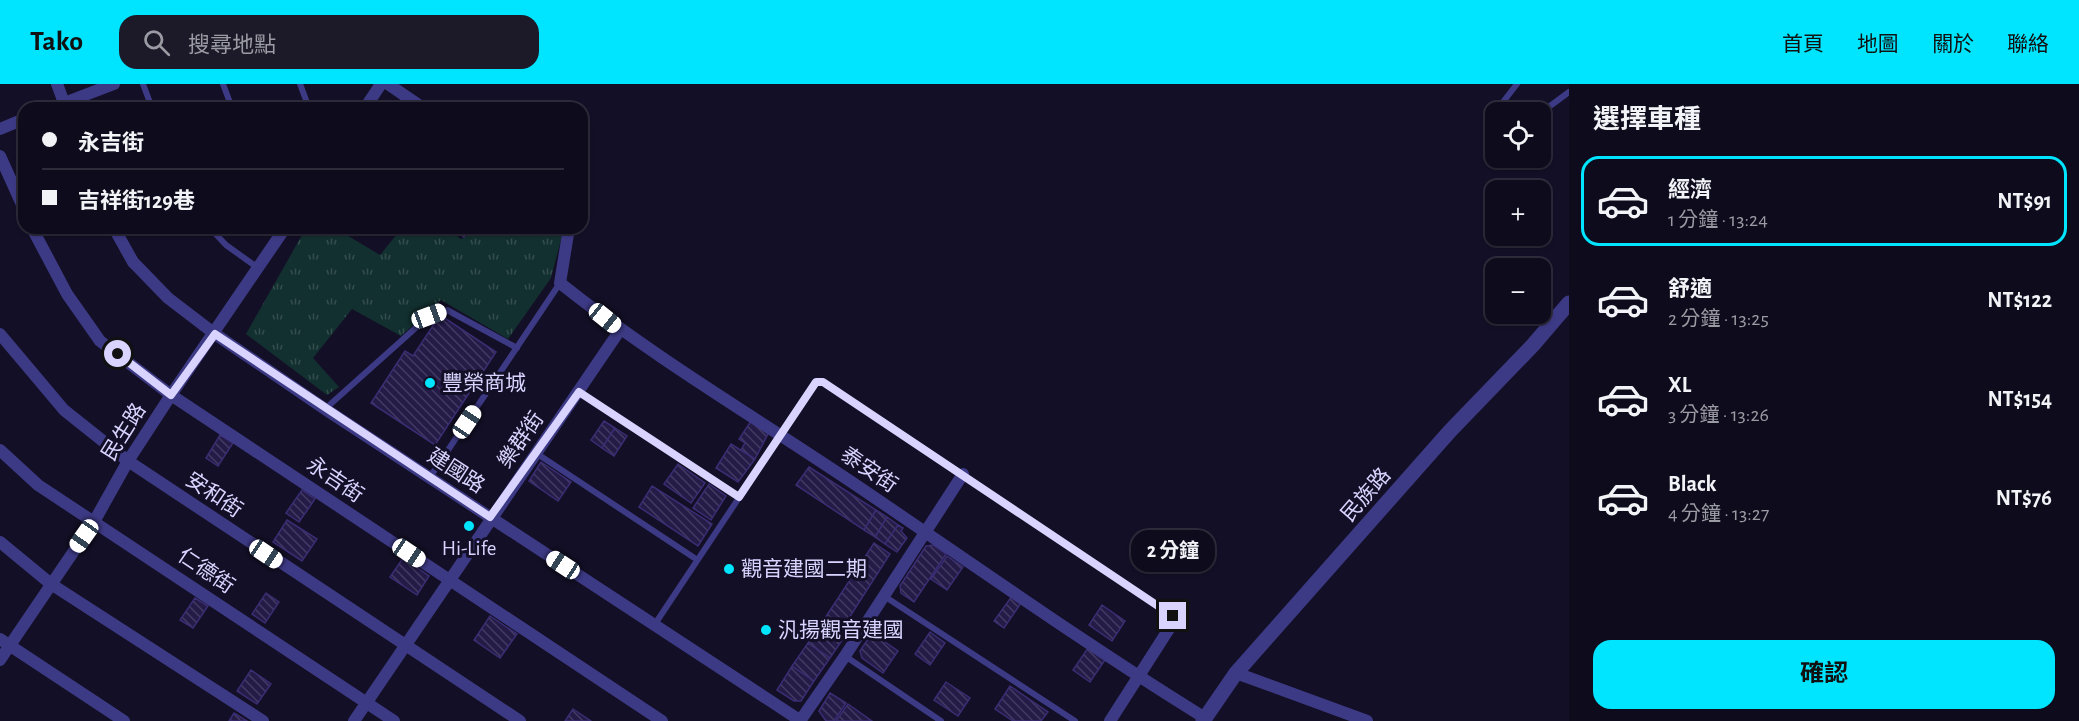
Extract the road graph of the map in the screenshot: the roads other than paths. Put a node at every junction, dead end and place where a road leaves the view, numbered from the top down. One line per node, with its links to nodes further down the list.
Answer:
1 (57, 84): 10 (street)
2 (114, 84): 11 (street)
3 (143, 84): 12 (lane)
4 (222, 84): 13 (lane)
5 (300, 84): 14 (lane)
6 (381, 84): 15 (street)
7 (388, 84): 16 (street)
8 (1517, 84): 17 (lane)
9 (1569, 92): 18 (lane)
10 (64, 102)
11 (72, 102)
12 (150, 102)
13 (230, 102)
14 (307, 102)
15 (369, 102)
16 (414, 102)
17 (1503, 102)
18 (1551, 105)
19 (18, 122): 20 (street)
20 (0, 129)
21 (0, 156): 22 (street)
22 (18, 196)
23 (35, 234): 36 (street, 永吉街)
24 (117, 234): 33 (street, 建國路)
25 (216, 234): 28 (lane)
26 (281, 234): 28 (street, 民生路)
27 (568, 234): 29 (street)
28 (258, 268): 33 (street, 民生路)
29 (560, 283): 31 (street, 泰安街); 34 (lane)
30 (1569, 303): 59 (street, 民族路)
31 (620, 330): 35 (street, 樂群街); 38 (street, 泰安街)
32 (0, 334): 41 (street, 安和街)
33 (215, 334): 36 (street, 民生路); 37 (street, 建國路)
34 (517, 348): 37 (lane); 43 (lane)
35 (579, 392): 40 (street, 樂群街); 44 (lane)
36 (171, 395): 41 (street, 民生路); 50 (street, 永吉街)
37 (325, 409): 43 (street, 建國路)
38 (781, 435): 42 (lane); 44 (lane); 47 (street, 泰安街)
39 (0, 450): 46 (street, 仁德街)
40 (536, 453): 45 (street, 樂群街); 49 (lane)
41 (128, 460): 46 (street, 民生路); 56 (street, 安和街)
42 (963, 474): 47 (street); 53 (lane)
43 (430, 477): 45 (street, 建國路)
44 (739, 497): 49 (lane)
45 (490, 517): 50 (street, 樂群街); 54 (street, 建國路)
46 (95, 520): 51 (street, 民生路); 61 (street, 仁德街)
47 (926, 532): 52 (street); 60 (street, 泰安街)
48 (0, 542): 51 (street)
49 (696, 559): 54 (lane)
50 (449, 579): 56 (street, 樂群街); 68 (street, 永吉街)
51 (51, 584): 55 (street, 民生路); 64 (street)
52 (884, 596): 57 (street); 71 (lane)
53 (1174, 621): 60 (street)
54 (655, 624): 69 (street, 建國路)
55 (5, 642): 58 (street, 民生路); 63 (street)
56 (405, 647): 61 (street, 樂群街); 67 (street, 安和街)
57 (846, 656): 69 (street); 70 (lane)
58 (0, 660)
59 (1236, 674): 62 (street, 民族路); 73 (street)
60 (1137, 676): 62 (street, 泰安街); 72 (street)
61 (366, 702): 65 (street, 樂群街); 66 (street, 仁德街)
62 (1204, 720)
63 (124, 721)
64 (263, 721)
65 (354, 721)
66 (393, 721)
67 (520, 721)
68 (662, 721)
69 (800, 721)
70 (941, 721)
71 (1075, 721)
72 (1110, 721)
73 (1367, 721)

